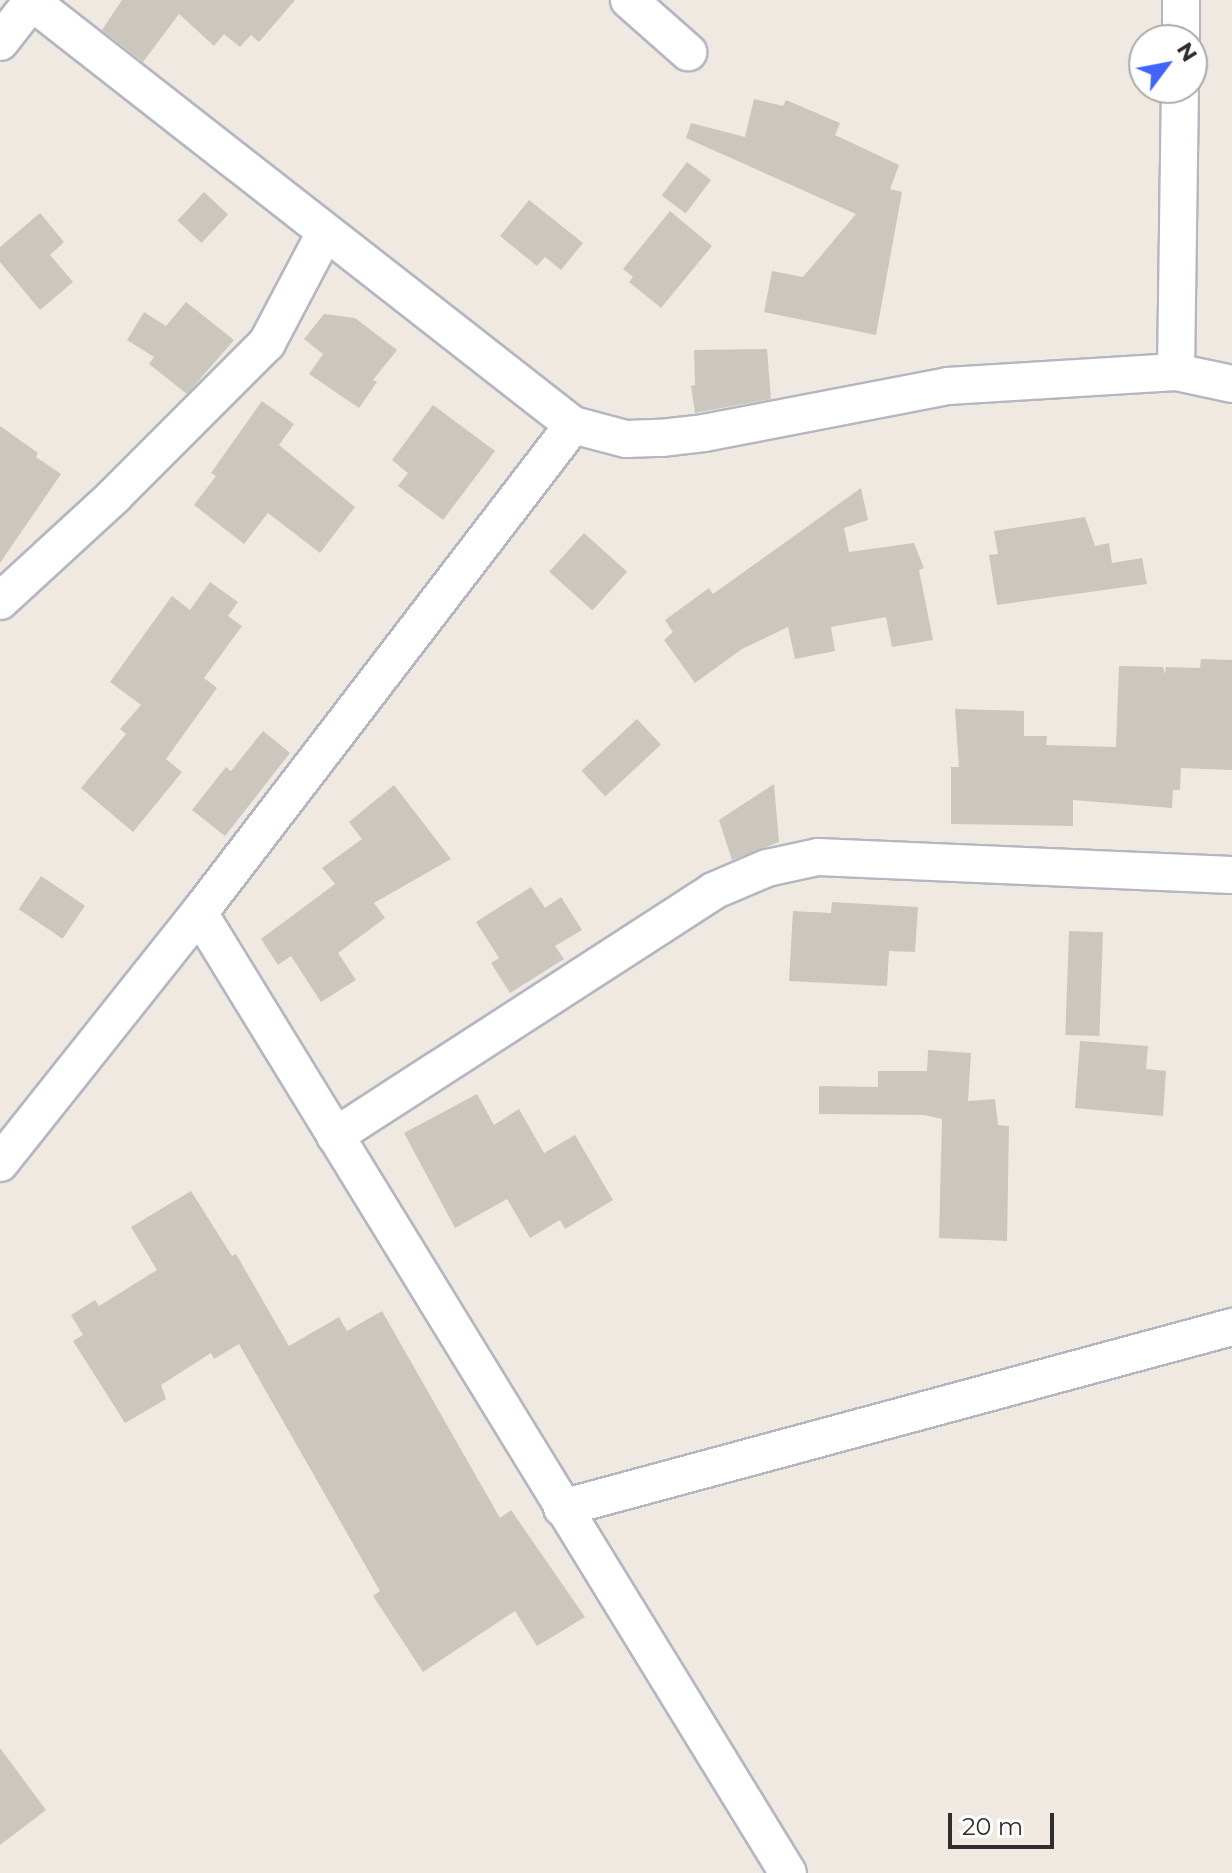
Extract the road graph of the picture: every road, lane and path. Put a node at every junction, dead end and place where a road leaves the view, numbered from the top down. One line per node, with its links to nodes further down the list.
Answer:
1 (629, 0): 6 (street)
2 (1181, 0): 4 (street)
3 (33, 1): 5 (street); 8 (street)
4 (1181, 24)
5 (0, 42)
6 (688, 52)
7 (1180, 104): 9 (street)
8 (325, 233): 11 (street); 12 (street)
9 (1176, 372): 10 (street); 11 (street)
10 (1232, 384)
11 (573, 425): 14 (street)
12 (0, 601)
13 (1232, 875): 15 (street)
14 (199, 913): 15 (street); 16 (street)
15 (335, 1136): 18 (street)
16 (0, 1163)
17 (1232, 1327): 18 (street)
18 (562, 1508): 19 (street)
19 (788, 1873)

